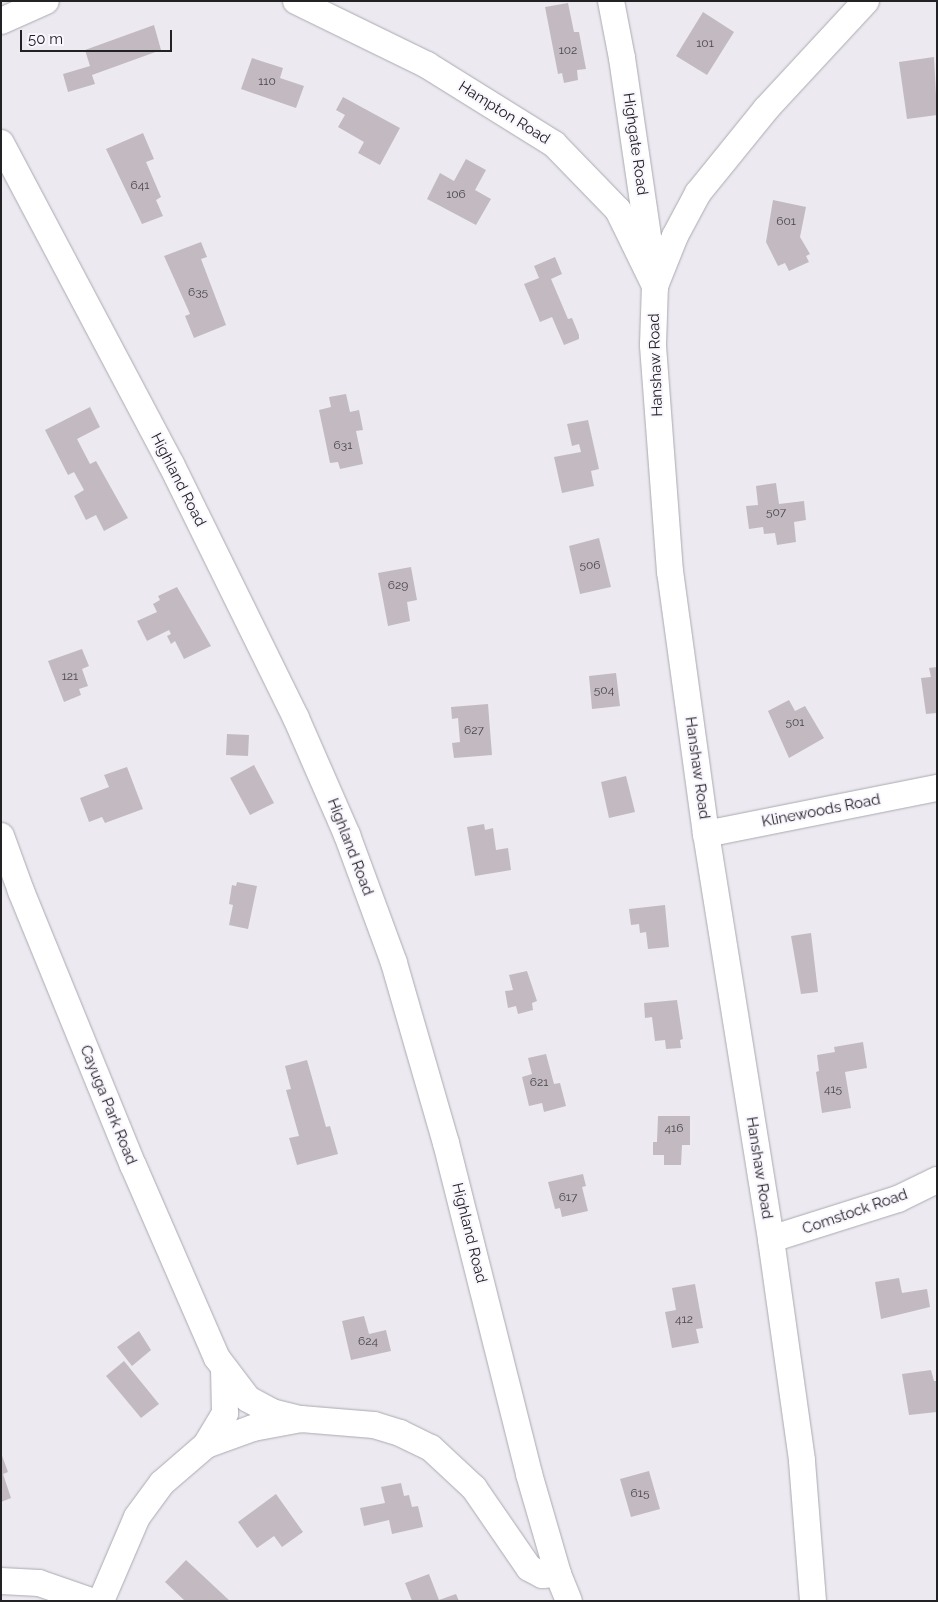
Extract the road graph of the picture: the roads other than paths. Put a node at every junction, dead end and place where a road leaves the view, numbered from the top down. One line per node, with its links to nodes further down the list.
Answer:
1 (46, 1): 5 (street)
2 (296, 1): 7 (street, Hampton Road)
3 (611, 1): 7 (street, Highgate Road)
4 (866, 1): 7 (street, Hanshaw Road)
5 (1, 21)
6 (1, 143): 16 (street, Highland Road)
7 (655, 286): 9 (street, Hanshaw Road)
8 (937, 788): 9 (street, Klinewoods Road)
9 (706, 834): 12 (street, Hanshaw Road)
10 (1, 836): 13 (street, Cayuga Park Road)
11 (937, 1180): 12 (street, Comstock Road)
12 (771, 1239): 21 (street, Hanshaw Road)
13 (224, 1370): 14 (street, Cayuga Park Road); 15 (street, Cayuga Park Road)
14 (301, 1419): 15 (street); 16 (street)
15 (206, 1445): 19 (street)
16 (558, 1574): 20 (street, Highland Road)
17 (1, 1581): 18 (street)
18 (91, 1601)
19 (101, 1601)
20 (569, 1601)
21 (813, 1601)

